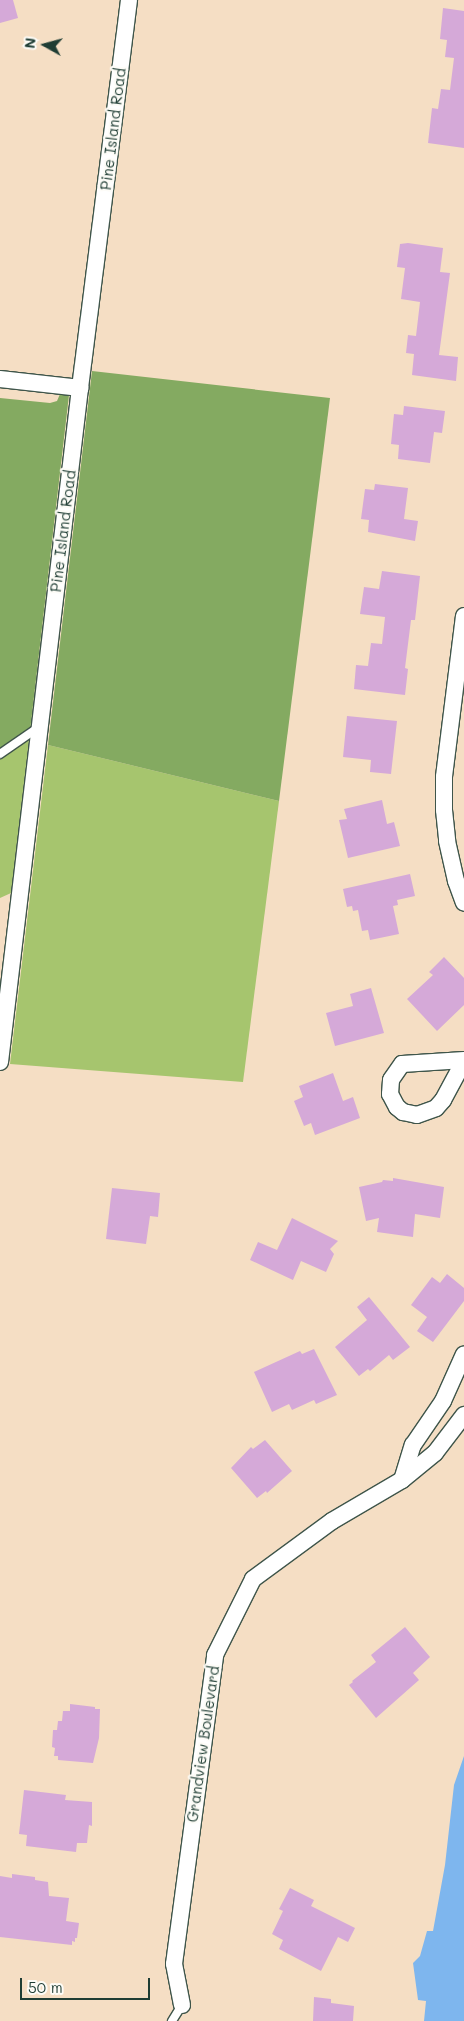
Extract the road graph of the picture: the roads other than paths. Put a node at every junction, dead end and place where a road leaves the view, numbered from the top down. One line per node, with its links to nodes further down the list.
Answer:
1 (129, 0): 3 (street, Pine Island Road)
2 (0, 379): 3 (street)
3 (80, 388): 5 (street, Pine Island Road)
4 (464, 616): 7 (street)
5 (41, 726): 6 (lane); 9 (street, Pine Island Road)
6 (0, 754)
7 (464, 903)
8 (464, 1061): 8 (street)
9 (0, 1062)
10 (464, 1354): 12 (street)
11 (464, 1414): 12 (street, Grandview Boulevard)
12 (402, 1480): 13 (street, Grandview Boulevard)
13 (182, 2004): 14 (lane)
14 (172, 2021)

